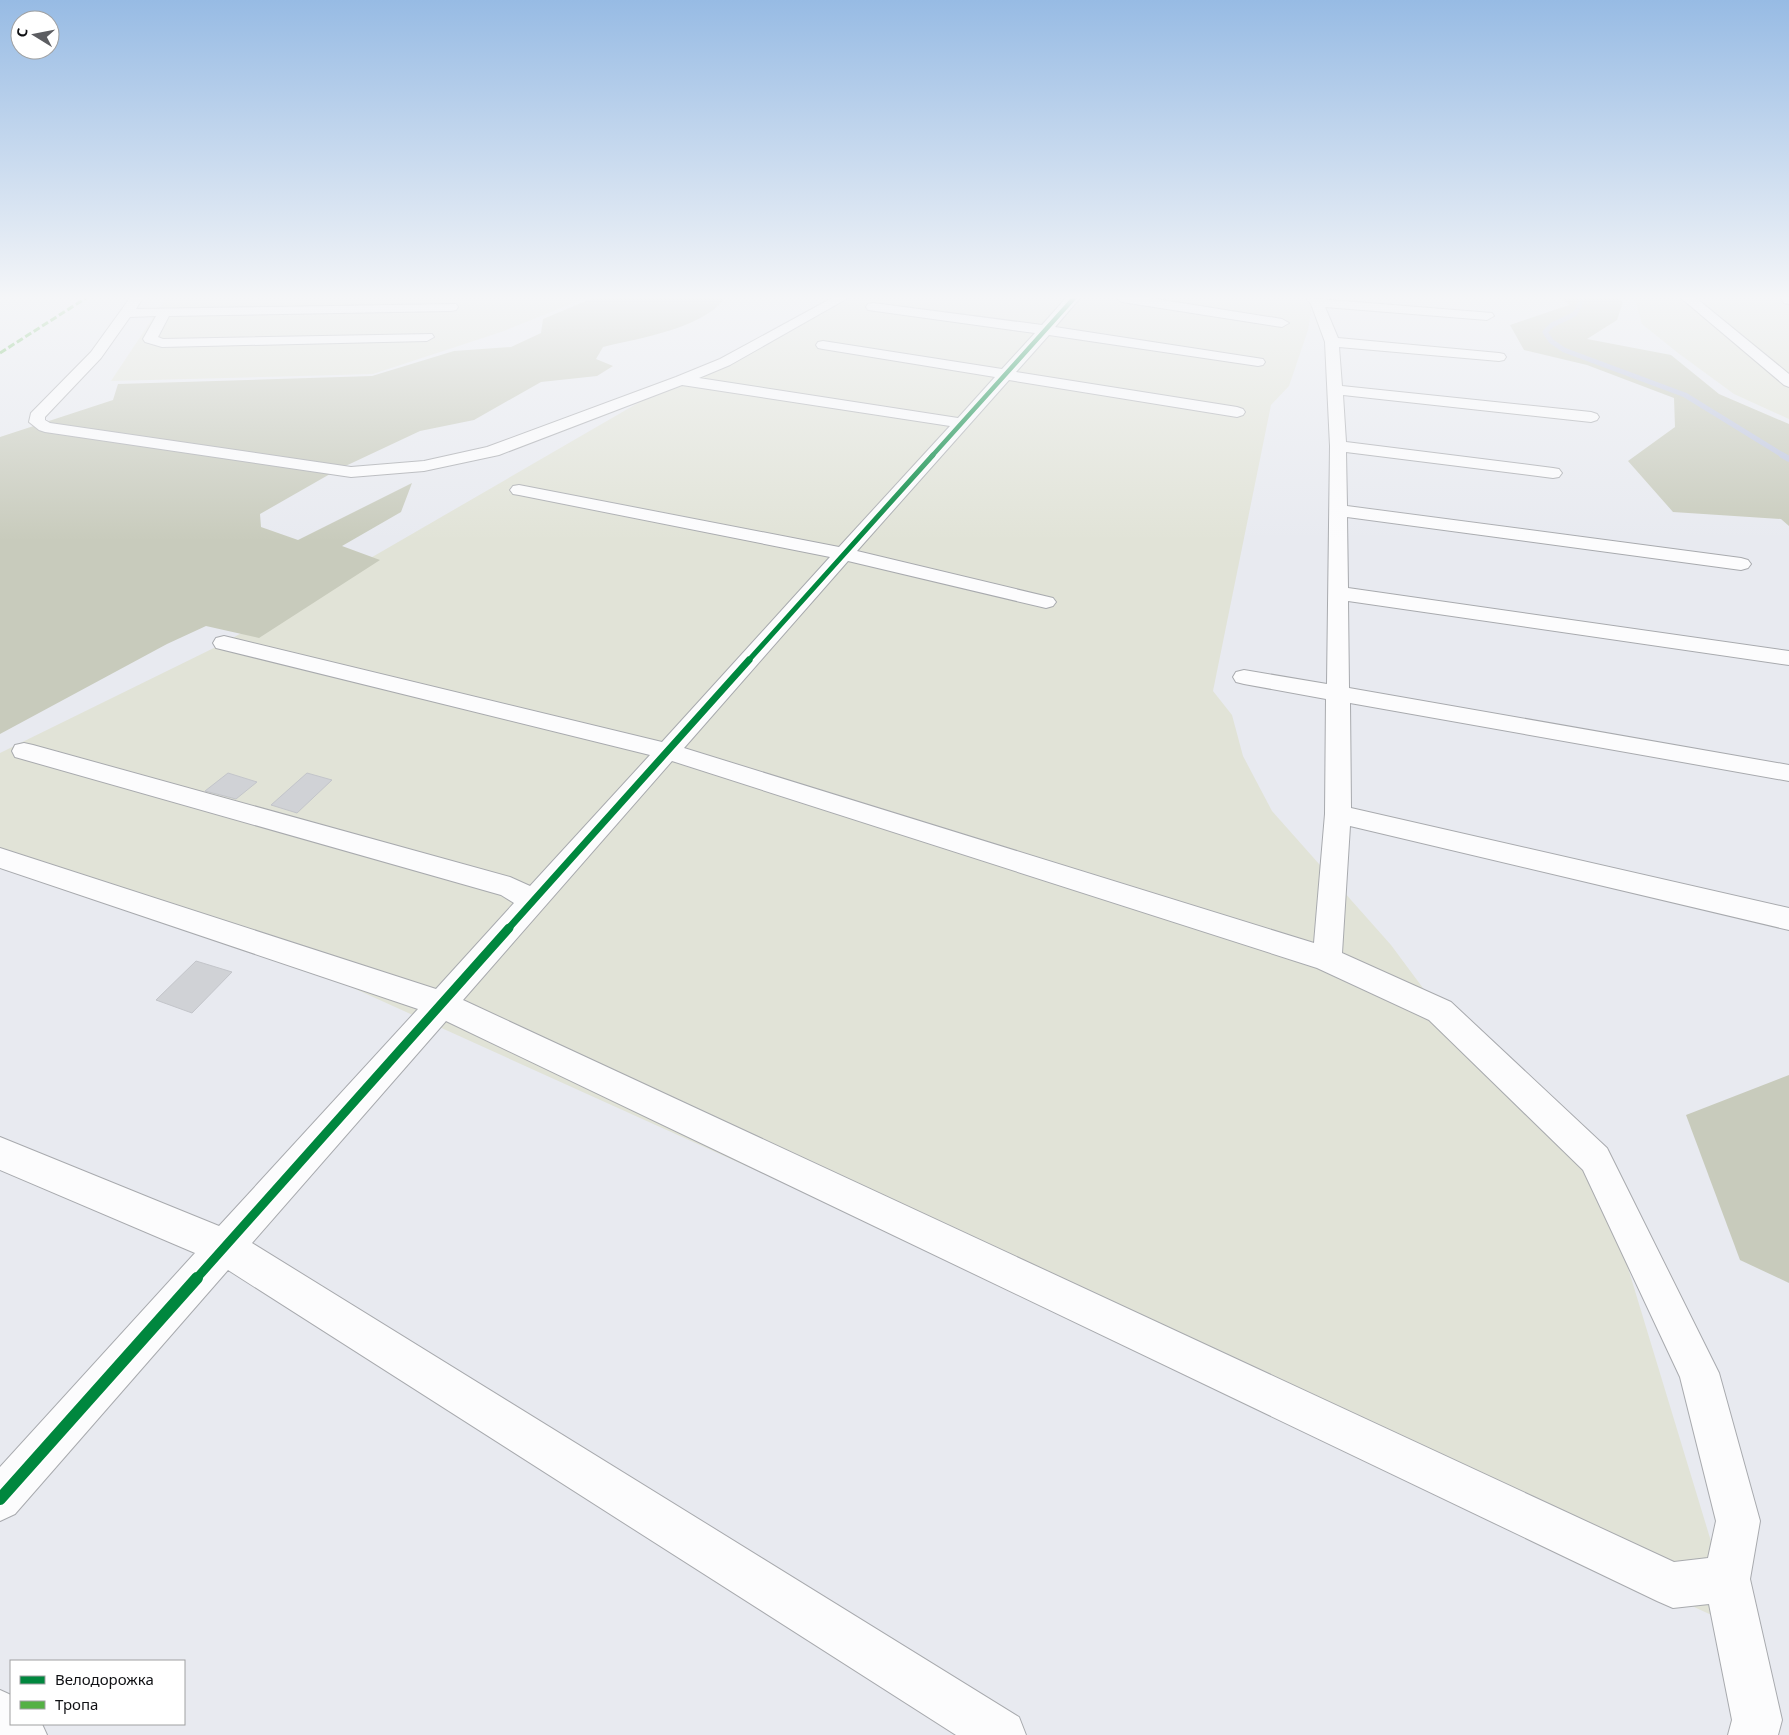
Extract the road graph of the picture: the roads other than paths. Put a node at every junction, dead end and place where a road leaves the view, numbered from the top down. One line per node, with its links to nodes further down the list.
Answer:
1 (72, 379): 5 (street)
2 (1001, 379): 9 (street)
3 (1041, 379): 7 (street)
4 (1334, 379): 6 (street)
5 (681, 380): 9 (street)
6 (1335, 390): 8 (street); 10 (street)
7 (1237, 412)
8 (1591, 416)
9 (961, 423): 14 (street)
10 (1338, 446): 11 (street); 13 (street)
11 (1554, 473)
12 (519, 490): 14 (street)
13 (1338, 510): 15 (street); 16 (street)
14 (843, 554): 17 (street); 23 (street)
15 (1741, 564)
16 (1338, 593): 19 (street); 21 (street)
17 (1046, 602)
18 (224, 643): 23 (street)
19 (1789, 658)
20 (1244, 677): 21 (street)
21 (1338, 694): 24 (street); 25 (street)
22 (24, 750): 27 (street)
23 (667, 751): 27 (street); 29 (street)
24 (1789, 773)
25 (1338, 814): 28 (street); 29 (street)
26 (0, 858): 30 (street)
27 (533, 901): 30 (street)
28 (1789, 919)
29 (1327, 959): 34 (street)
30 (442, 1004): 32 (street); 34 (street)
31 (0, 1153): 32 (street)
32 (225, 1247): 33 (street); 39 (street)
33 (0, 1499)
34 (1727, 1579): 40 (street)
35 (0, 1715): 36 (street)
36 (10, 1724)
37 (11, 1725): 38 (street)
38 (22, 1735)
39 (1001, 1735)
40 (1753, 1735)

